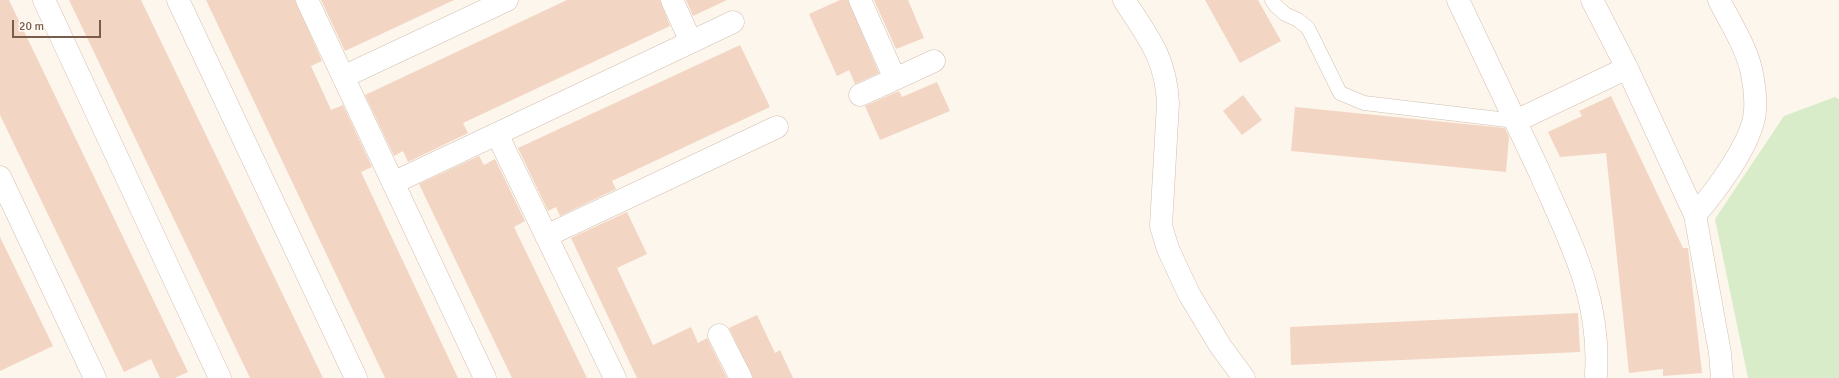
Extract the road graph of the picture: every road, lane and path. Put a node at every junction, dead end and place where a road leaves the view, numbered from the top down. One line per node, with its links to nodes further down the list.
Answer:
1 (44, 0): 29 (street)
2 (178, 0): 30 (street)
3 (307, 0): 16 (street)
4 (507, 0): 16 (street)
5 (672, 0): 13 (street)
6 (860, 0): 17 (street)
7 (1124, 0): 34 (street)
8 (1272, 0): 19 (lane)
9 (1458, 0): 19 (street)
10 (1592, 0): 15 (street)
11 (1719, 0): 24 (street)
12 (733, 22): 13 (street)
13 (691, 42): 21 (street)
14 (934, 61): 17 (street)
15 (1627, 68): 19 (street); 24 (street)
16 (343, 76): 23 (street)
17 (895, 79): 18 (street)
18 (860, 95)
19 (1516, 121): 27 (street)
20 (777, 127): 25 (street)
21 (497, 134): 23 (street); 25 (street)
22 (0, 177): 28 (street)
23 (393, 183): 31 (street)
24 (1695, 215): 35 (street)
25 (546, 236): 32 (street)
26 (719, 336): 33 (street)
27 (1590, 377)
28 (95, 378)
29 (220, 378)
30 (356, 378)
31 (485, 378)
32 (615, 378)
33 (741, 378)
34 (1244, 378)
35 (1722, 378)

